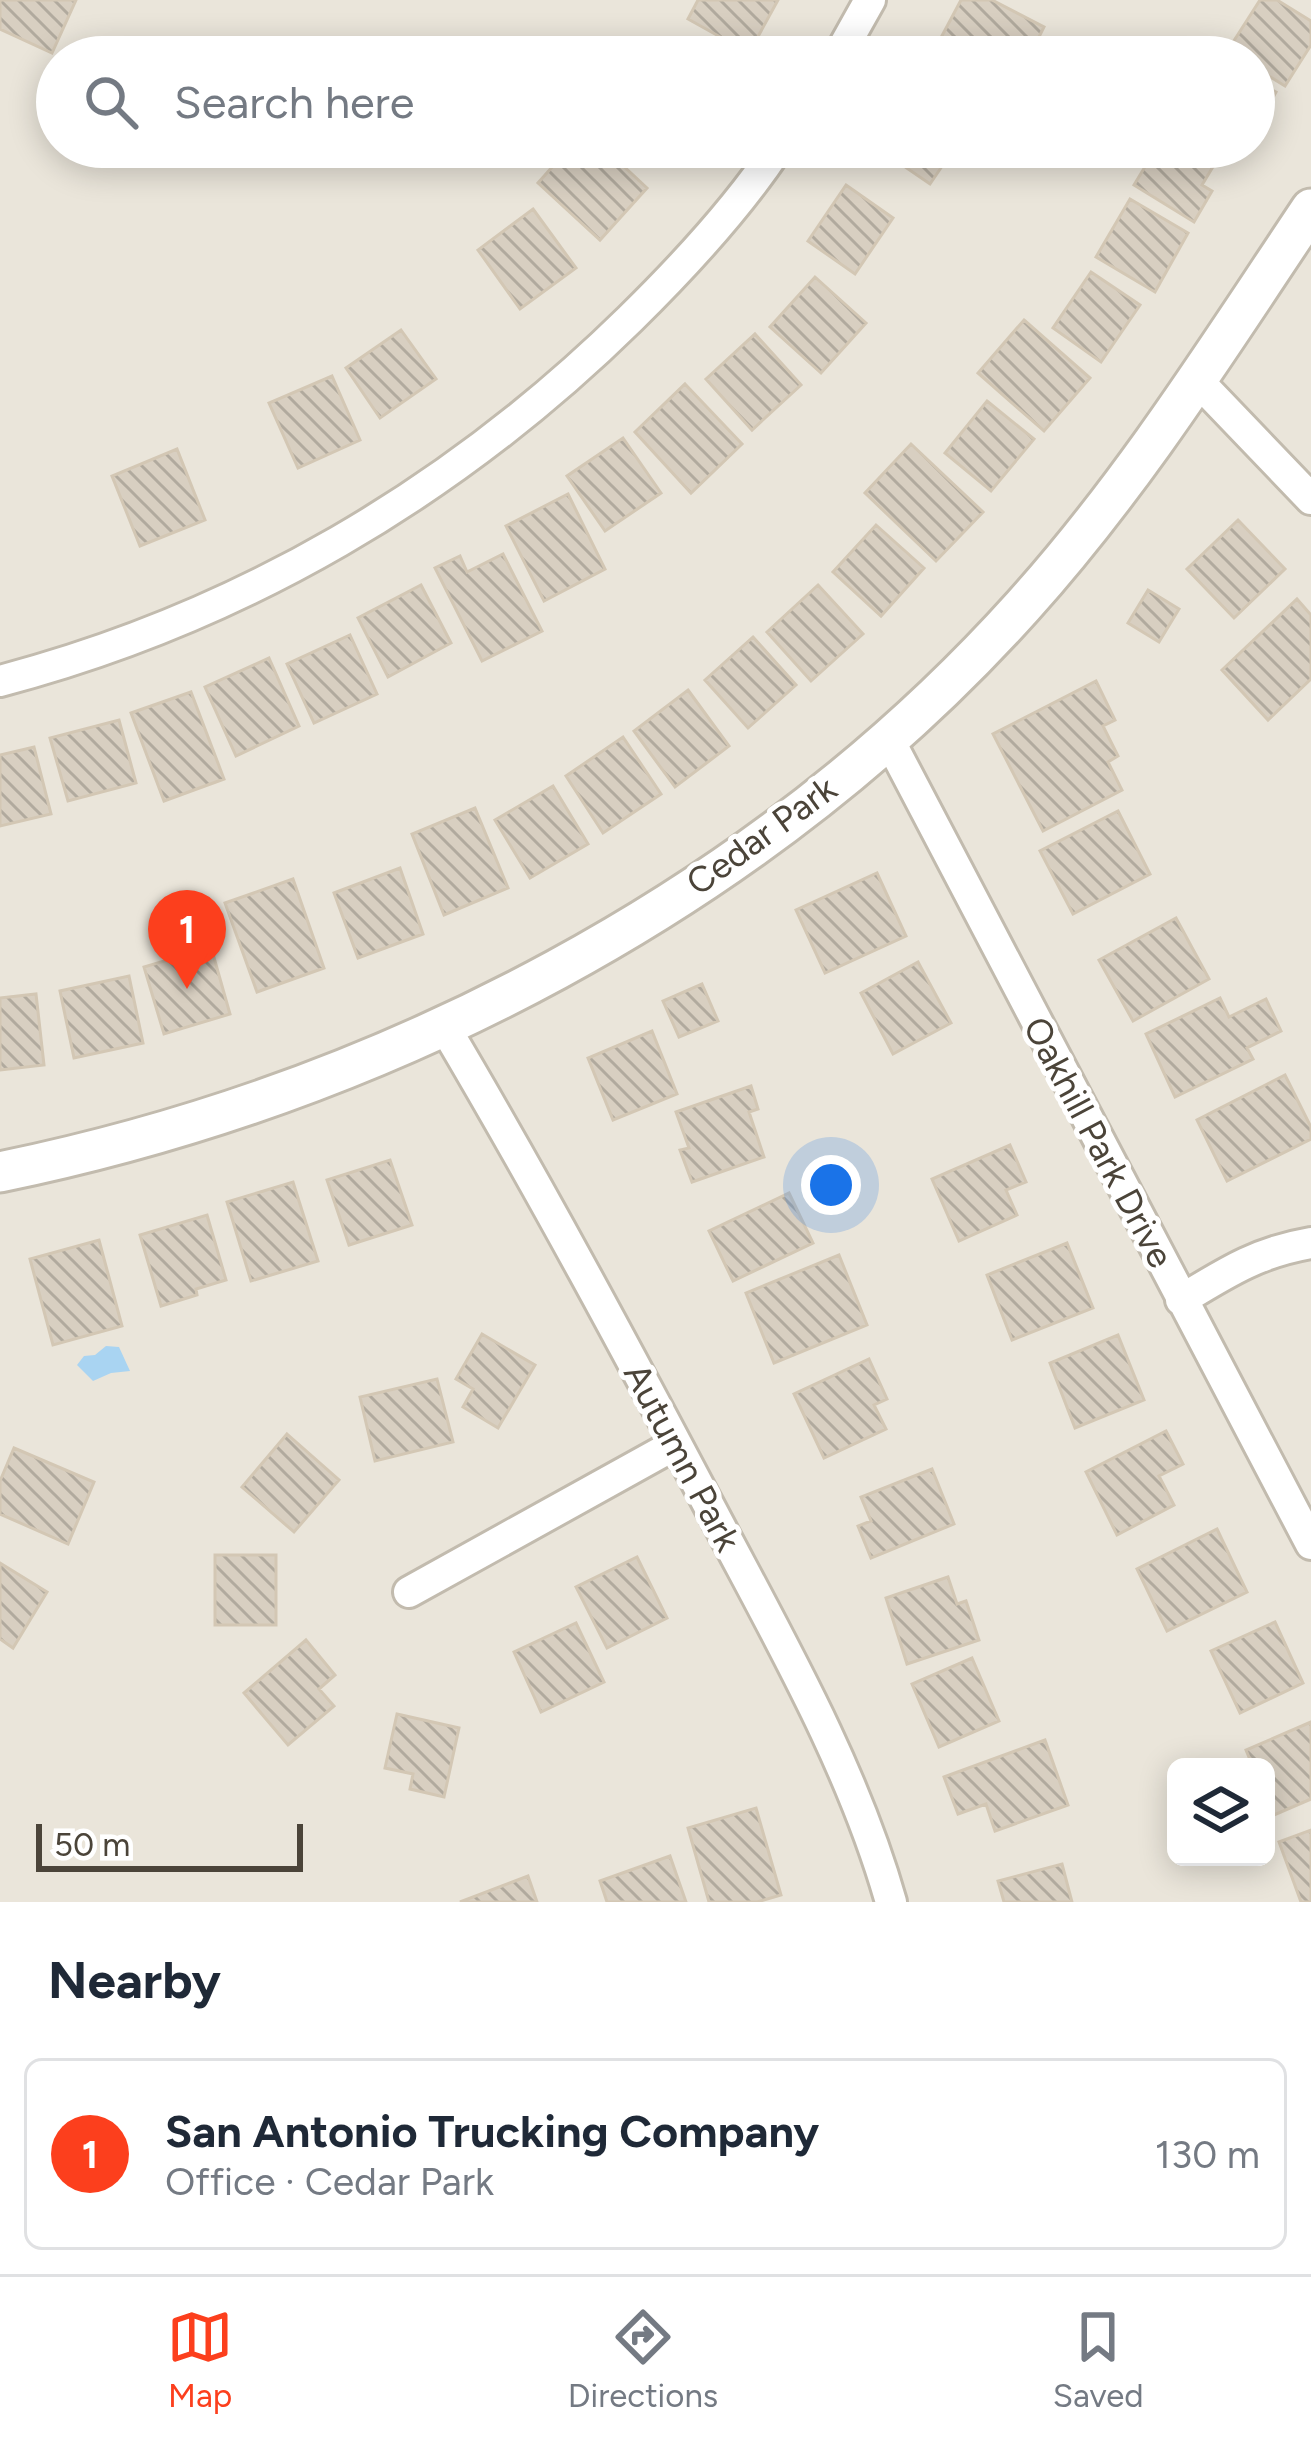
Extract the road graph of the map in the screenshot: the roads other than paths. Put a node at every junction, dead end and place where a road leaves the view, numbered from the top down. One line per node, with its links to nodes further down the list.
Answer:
1 (870, 0): 2 (street)
2 (850, 36)
3 (761, 168): 7 (street)
4 (1311, 209): 5 (street, Cedar Park)
5 (1197, 380): 6 (street); 8 (street, Cedar Park)
6 (1311, 499)
7 (0, 681)
8 (888, 738): 9 (street, Cedar Park); 12 (street, Oakhill Park Drive)
9 (444, 1026): 10 (street, Cedar Park); 13 (street, Autumn Park)
10 (0, 1172)
11 (1311, 1243): 12 (street)
12 (1181, 1300): 14 (street, Oakhill Park Drive)
13 (676, 1444): 15 (street); 16 (street, Autumn Park)
14 (1311, 1544)
15 (409, 1592)
16 (891, 1902)

